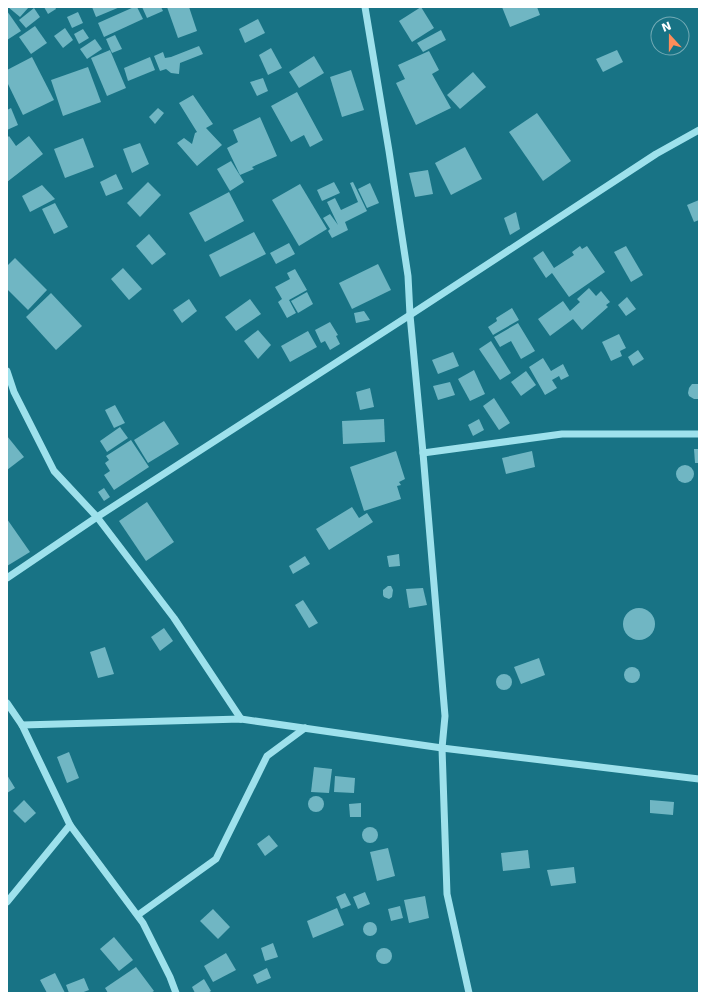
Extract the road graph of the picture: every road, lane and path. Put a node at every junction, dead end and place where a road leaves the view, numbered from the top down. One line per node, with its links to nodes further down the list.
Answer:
1 (365, 7): 3 (street)
2 (699, 130): 3 (street)
3 (410, 315): 6 (street); 7 (street)
4 (7, 372): 7 (street)
5 (699, 434): 6 (street)
6 (423, 452): 13 (street)
7 (98, 517): 8 (street); 10 (street)
8 (7, 578)
9 (7, 703): 11 (street)
10 (240, 719): 11 (street); 12 (street)
11 (22, 725): 15 (street)
12 (305, 728): 13 (street); 17 (street)
13 (442, 748): 14 (street); 19 (street)
14 (699, 779)
15 (70, 825): 16 (street); 17 (street)
16 (7, 902)
17 (138, 915): 18 (street)
18 (176, 993)
19 (469, 993)

